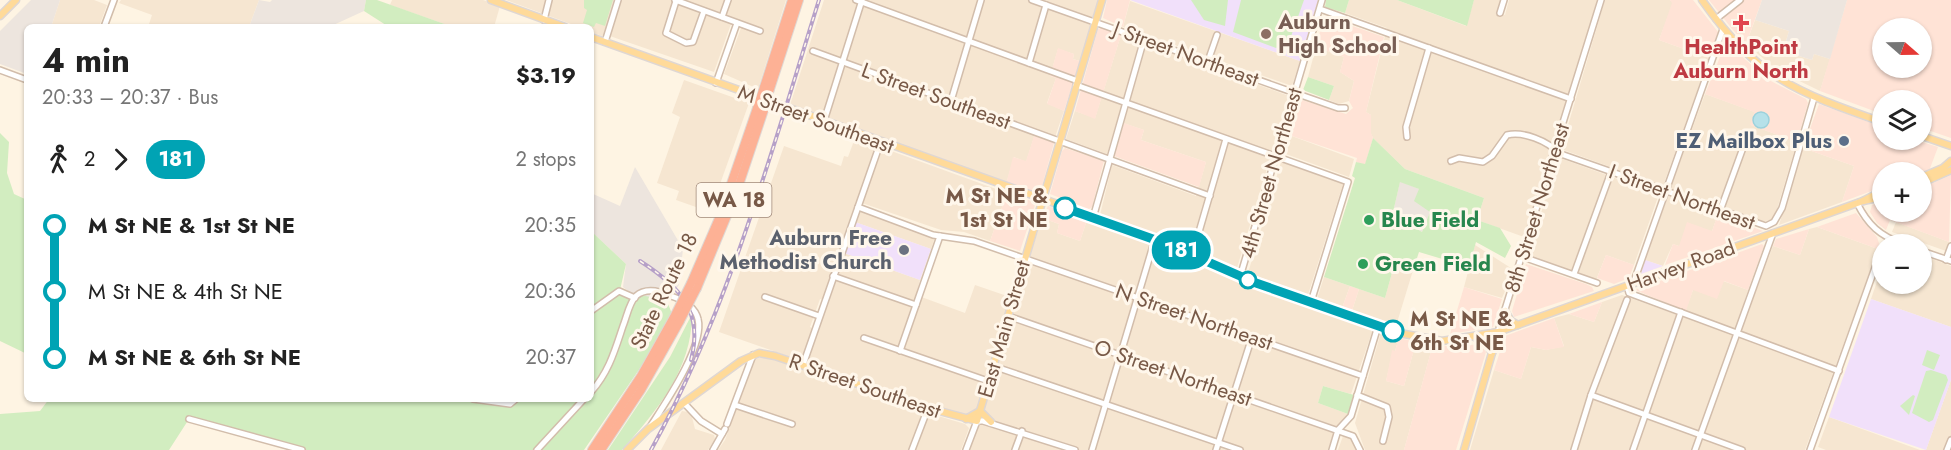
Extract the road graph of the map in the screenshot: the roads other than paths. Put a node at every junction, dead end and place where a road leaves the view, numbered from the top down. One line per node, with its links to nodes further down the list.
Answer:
1 (16, 0): 23 (main road)
2 (114, 0): 29 (street)
3 (491, 0): 26 (main road)
4 (549, 0): 26 (street)
5 (618, 0): 37 (street)
6 (675, 0): 21 (street); 21 (street)
7 (728, 0): 24 (street)
8 (792, 0): 47 (highway, State Route 18 / WA 18)
9 (799, 0): 47 (highway, State Route 18 / WA 18)
10 (981, 0): 36 (street)
11 (1032, 0): 19 (street, J Street Northeast)
12 (1102, 0): 27 (main road, East Main Street)
13 (1322, 0): 20 (street, 4th Street Northeast)
14 (1504, 0): 22 (street)
15 (1601, 0): 50 (street, 8th Street Northeast)
16 (1702, 0): 25 (main road)
17 (1740, 0): 25 (street)
18 (860, 1): 36 (street); 40 (street)
19 (1046, 5): 27 (street, J Street Northeast); 42 (street)
20 (1320, 9): 38 (street); 48 (street, 4th Street Northeast)
21 (704, 11): 24 (street)
22 (1500, 13)
23 (0, 16)
24 (722, 17): 28 (street)
25 (1716, 19): 31 (main road)
26 (544, 20): 30 (main road)
27 (1095, 22): 35 (street, J Street Northeast); 46 (main road, East Main Street)
28 (737, 23): 32 (street); 45 (street)
29 (105, 24)
30 (556, 24)
31 (1723, 29): 49 (main road); 72 (street)
32 (760, 31)
33 (1217, 34): 41 (street)
34 (594, 38): 37 (main road, M Street Southeast)
35 (1144, 39): 41 (street, J Street Northeast); 52 (street)
36 (969, 41): 42 (street); 51 (street)
37 (605, 42): 45 (main road, M Street Southeast)
38 (1428, 48): 50 (street); 56 (street)
39 (813, 51): 40 (street, L Street Southeast)
40 (843, 62): 51 (street, L Street Southeast); 55 (street)
41 (1208, 62): 48 (street, J Street Northeast)
42 (1029, 63): 46 (street)
43 (0, 70): 44 (street)
44 (24, 79)
45 (716, 83): 55 (main road, M Street Southeast)
46 (1077, 83): 52 (street); 60 (main road, East Main Street)
47 (767, 88): 108 (highway, State Route 18 / WA 18, bridge)
48 (1294, 93): 53 (street, J Street Northeast); 64 (street, 4th Street Northeast)
49 (1814, 98): 54 (main road); 79 (street, I Street Northeast)
50 (1571, 99): 63 (street, 8th Street Northeast)
51 (951, 102): 60 (street, L Street Southeast)
52 (1126, 103): 57 (street); 66 (street)
53 (1346, 108)
54 (1872, 118)
55 (824, 121): 59 (main road, M Street Southeast)
56 (1407, 137)
57 (1227, 139): 64 (street); 73 (street)
58 (1932, 139): 62 (main road)
59 (881, 141): 76 (main road, M Street Southeast); 78 (street)
60 (1060, 141): 66 (street, L Street Southeast); 76 (main road, East Main Street)
61 (1744, 145): 79 (street)
62 (1951, 146)
63 (1556, 150): 65 (street, I Street Northeast); 69 (street, I Street Northeast); 88 (street, 8th Street Northeast)
64 (1276, 157): 93 (street, 4th Street Northeast); 101 (street)
65 (1451, 160)
66 (1109, 161): 73 (street, L Street Southeast); 80 (street)
67 (1951, 161): 70 (main road)
68 (1951, 170): 71 (main road)
69 (1611, 172): 72 (street, I Street Northeast); 91 (street)
70 (1932, 173)
71 (1932, 179)
72 (1665, 192): 79 (street, I Street Northeast); 96 (street)
73 (1210, 196): 87 (street)
74 (1872, 196): 77 (main road, Harvey Road)
75 (1872, 199): 77 (main road, Harvey Road)
76 (1042, 200): 80 (main road, M Street Southeast); 89 (main road, East Main Street)
77 (1860, 202): 81 (main road, Harvey Road); 82 (street)
78 (858, 207): 83 (street, N Street Northeast); 92 (street)
79 (1720, 212)
80 (1093, 218): 84 (main road, M Street Southeast)
81 (1773, 233): 96 (main road, Harvey Road); 112 (street)
82 (1877, 234)
83 (940, 237): 89 (street, N Street Northeast); 102 (street)
84 (1155, 239): 87 (main road, M Street Southeast); 97 (street)
85 (1951, 246): 90 (street)
86 (1932, 255): 90 (street)
87 (1192, 256): 93 (main road, M Street Southeast)
88 (1523, 257): 91 (street); 104 (street, 8th Street Northeast)
89 (1025, 259): 97 (street, N Street Northeast); 107 (main road, East Main Street)
90 (1949, 261)
91 (1574, 274): 95 (street)
92 (833, 276): 102 (street); 106 (street)
93 (1240, 277): 101 (main road, Harvey Road)
94 (1872, 278): 122 (street)
95 (1597, 283)
96 (1630, 285): 105 (street); 109 (main road, Harvey Road)
97 (1137, 296): 113 (street, N Street Northeast); 118 (street)
98 (765, 297): 106 (street)
99 (634, 298): 103 (street); 125 (street); 143 (street)
100 (1627, 300): 128 (street)
101 (1311, 302): 110 (main road, Harvey Road)
102 (916, 305): 116 (street)
103 (594, 309)
104 (1505, 311): 109 (main road); 111 (street, 8th Street Northeast)
105 (1681, 312): 112 (street); 137 (street)
106 (819, 316): 120 (street)
107 (1008, 316): 118 (street, O Street Northeast); 121 (main road, East Main Street)
108 (677, 319): 154 (highway, State Route 18 / WA 18); 155 (highway, State Route 18 / WA 18)
109 (1518, 325): 111 (main road, Harvey Road)
110 (1378, 326): 114 (main road, Harvey Road); 123 (street)
111 (1498, 332): 114 (main road, Harvey Road); 117 (main road, 8th Street Northeast)
112 (1738, 332): 122 (street); 147 (street)
113 (1252, 337): 123 (street, N Street Northeast); 126 (street)
114 (1475, 337): 117 (main road)
115 (864, 338): 116 (street)
116 (900, 351): 124 (street)
117 (1492, 353): 167 (main road, 8th Street Northeast)
118 (1120, 354): 126 (street, O Street Northeast); 133 (street)
119 (753, 355): 120 (main road, R Street Southeast); 132 (main road); 134 (street)
120 (802, 365): 135 (main road, R Street Southeast)
121 (993, 366): 124 (main road, East Main Street); 133 (street)
122 (1839, 371): 172 (street)
123 (1363, 376): 127 (street)
124 (988, 381): 136 (main road, East Main Street)
125 (594, 388)
126 (1234, 394): 145 (street, O Street Northeast); 150 (street)
127 (1357, 395): 145 (street); 149 (street)
128 (1591, 395): 137 (street); 168 (street)
129 (492, 402): 130 (street)
130 (513, 402)
131 (581, 402): 153 (street)
132 (685, 404): 143 (main road); 144 (street)
133 (1106, 404): 150 (street); 162 (street)
134 (735, 405): 142 (street); 144 (street)
135 (928, 408): 139 (main road, R Street Southeast); 158 (street)
136 (980, 411): 139 (main road); 140 (main road, East Main Street); 141 (main road)
137 (1645, 415): 147 (street); 169 (street)
138 (189, 419): 152 (street)
139 (964, 419): 140 (main road, R Street Southeast)
140 (977, 421): 141 (street); 159 (street, East Main Street)
141 (991, 422): 146 (street)
142 (792, 424)
143 (648, 429): 156 (main road)
144 (725, 429): 157 (street)
145 (1338, 430): 165 (street); 166 (street)
146 (1022, 431): 151 (street); 160 (street)
147 (1700, 435): 170 (street); 171 (street)
148 (1951, 440): 173 (street)
149 (1383, 441)
150 (1218, 442): 163 (street); 164 (street)
151 (1066, 449): 161 (street)
152 (302, 450)
153 (537, 450)
154 (592, 450)
155 (601, 450)
156 (627, 450)
157 (713, 450)
158 (912, 450)
159 (966, 450)
160 (1015, 450)
161 (1075, 450)
162 (1092, 450)
163 (1216, 450)
164 (1240, 450)
165 (1332, 450)
166 (1360, 450)
167 (1464, 450)
168 (1574, 450)
169 (1632, 450)
170 (1695, 450)
171 (1742, 450)
172 (1810, 450)
173 (1947, 450)

